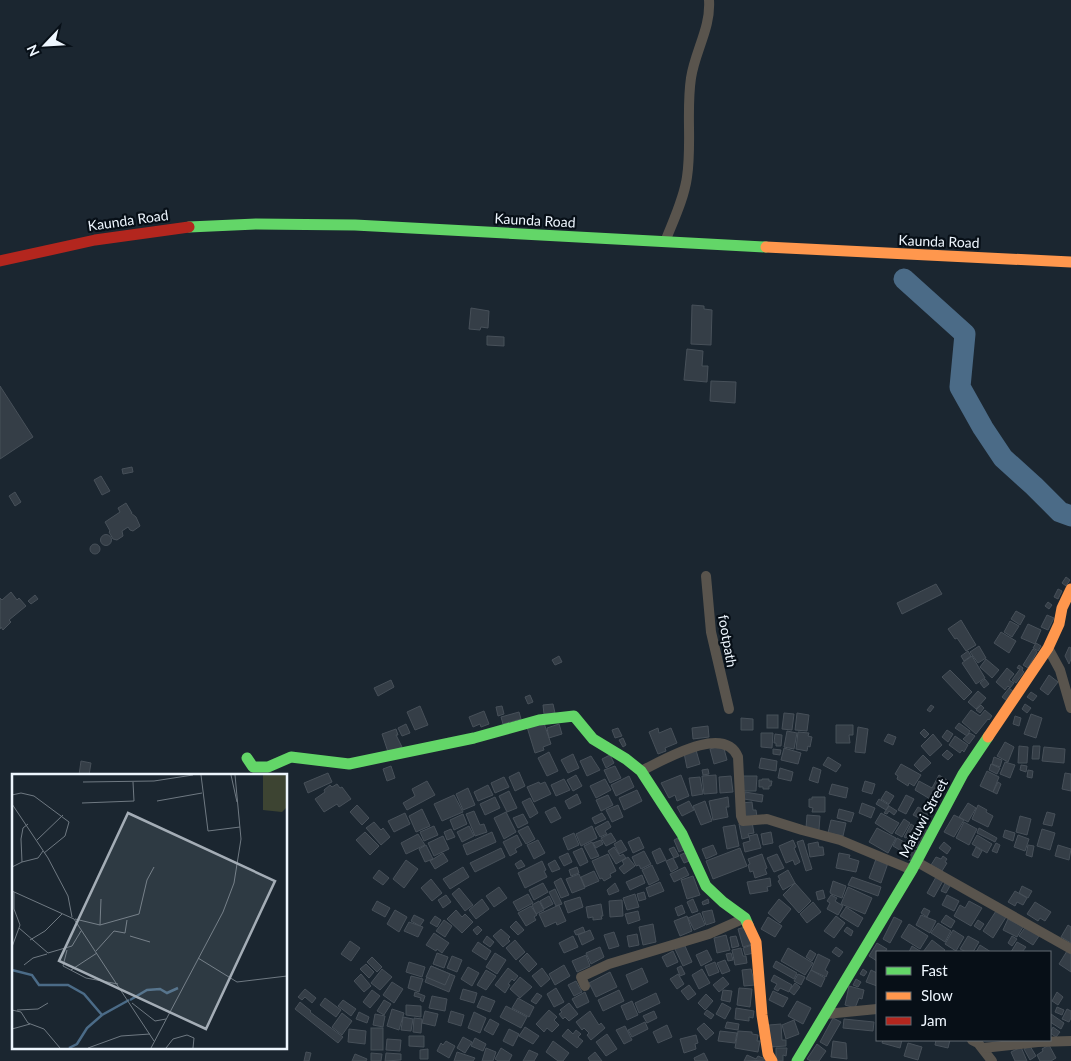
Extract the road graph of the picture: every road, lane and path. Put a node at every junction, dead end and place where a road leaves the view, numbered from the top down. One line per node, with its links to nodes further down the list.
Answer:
1 (709, 0): 2 (street)
2 (665, 242): 3 (street, Kaunda Road); 4 (street, Kaunda Road)
3 (0, 261)
4 (1071, 262)
5 (706, 576): 9 (street, footpath)
6 (1071, 589): 7 (street, Matuwi Street)
7 (1048, 648): 8 (street); 12 (street, Matuwi Street)
8 (1071, 708)
9 (729, 709)
10 (246, 758): 11 (street)
11 (641, 771): 12 (street); 13 (street)
12 (915, 866): 14 (street); 17 (street, Matuwi Street)
13 (746, 918): 15 (street); 21 (street)
14 (1071, 950)
15 (585, 986)
16 (876, 1010): 17 (street)
17 (826, 1014): 22 (street, Matuwi Street)
18 (973, 1041): 20 (street)
19 (1071, 1041): 20 (street)
20 (983, 1048): 23 (street)
21 (772, 1061)
22 (797, 1061)
23 (992, 1061)

